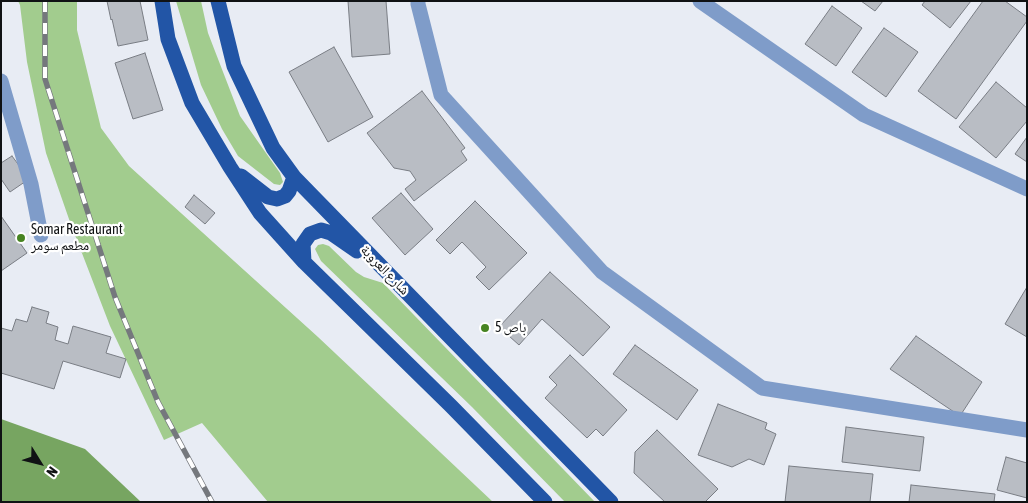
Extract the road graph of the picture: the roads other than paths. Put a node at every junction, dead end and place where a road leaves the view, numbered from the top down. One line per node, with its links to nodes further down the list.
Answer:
1 (162, 1): 7 (main road)
2 (218, 1): 8 (main road, شارع العروبة)
3 (418, 1): 13 (street)
4 (700, 1): 9 (street)
5 (1, 81): 6 (street)
6 (6, 113): 10 (street)
7 (230, 167): 8 (main road); 12 (main road)
8 (294, 177): 11 (main road, شارع العروبة)
9 (1027, 189)
10 (41, 235)
11 (376, 261): 12 (main road); 15 (main road, شارع العروبة)
12 (304, 262): 14 (main road)
13 (1027, 430)
14 (545, 502)
15 (611, 502)

